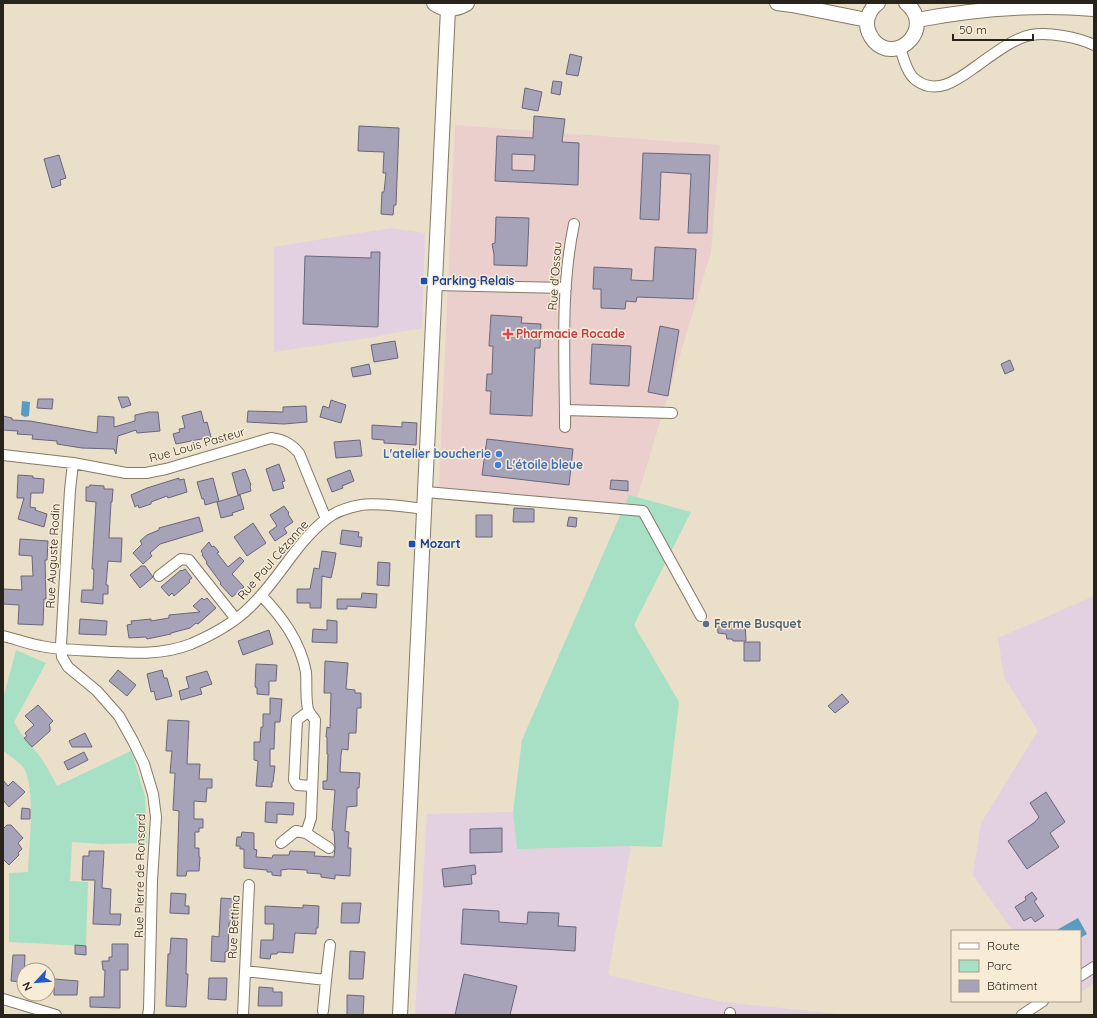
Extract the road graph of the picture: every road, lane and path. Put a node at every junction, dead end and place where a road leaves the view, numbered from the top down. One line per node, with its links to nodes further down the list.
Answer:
1 (466, 3): 5 (main road)
2 (777, 3): 7 (main road)
3 (878, 3): 7 (main road)
4 (906, 3): 8 (main road)
5 (441, 6): 12 (main road)
6 (1094, 10): 8 (main road)
7 (867, 20): 10 (main road)
8 (917, 20): 10 (main road)
9 (1094, 45): 10 (street)
10 (900, 48)
11 (574, 224): 13 (street, Rue d'Ossau)
12 (435, 285): 13 (street); 19 (main road)
13 (566, 288): 14 (street, Rue d'Ossau)
14 (565, 410): 15 (street); 16 (street, Rue d'Ossau)
15 (672, 413)
16 (565, 427)
17 (3, 455): 18 (street, Rue Louis Pasteur)
18 (73, 463): 21 (street, Rue Louis Pasteur); 27 (street, Rue Auguste Rodin)
19 (426, 492): 20 (main road); 24 (street)
20 (425, 509): 21 (street, Rue Paul Cézanne); 45 (main road)
21 (326, 519): 23 (street, Rue Paul Cézanne)
22 (158, 576): 25 (street)
23 (261, 595): 25 (street, Rue Paul Cézanne); 28 (street)
24 (701, 616)
25 (236, 619): 27 (street, Rue Paul Cézanne)
26 (3, 636): 27 (street, Rue Paul Cézanne)
27 (61, 649): 43 (street, Rue Pierre de Ronsard)
28 (309, 711): 29 (street); 29 (street)
29 (312, 786): 30 (street)
30 (306, 833): 31 (street); 32 (street)
31 (281, 843)
32 (329, 848)
33 (249, 885): 36 (street, Rue Bettina)
34 (330, 945): 38 (street)
35 (1094, 967): 37 (street)
36 (245, 971): 38 (street, Rue Bettina); 44 (street, Rue Bettina)
37 (1081, 975)
38 (326, 980): 41 (street)
39 (3, 999): 42 (street)
40 (1042, 1002): 46 (street)
41 (323, 1011)
42 (56, 1015)
43 (148, 1015)
44 (243, 1015)
45 (400, 1015)
46 (1022, 1015)

